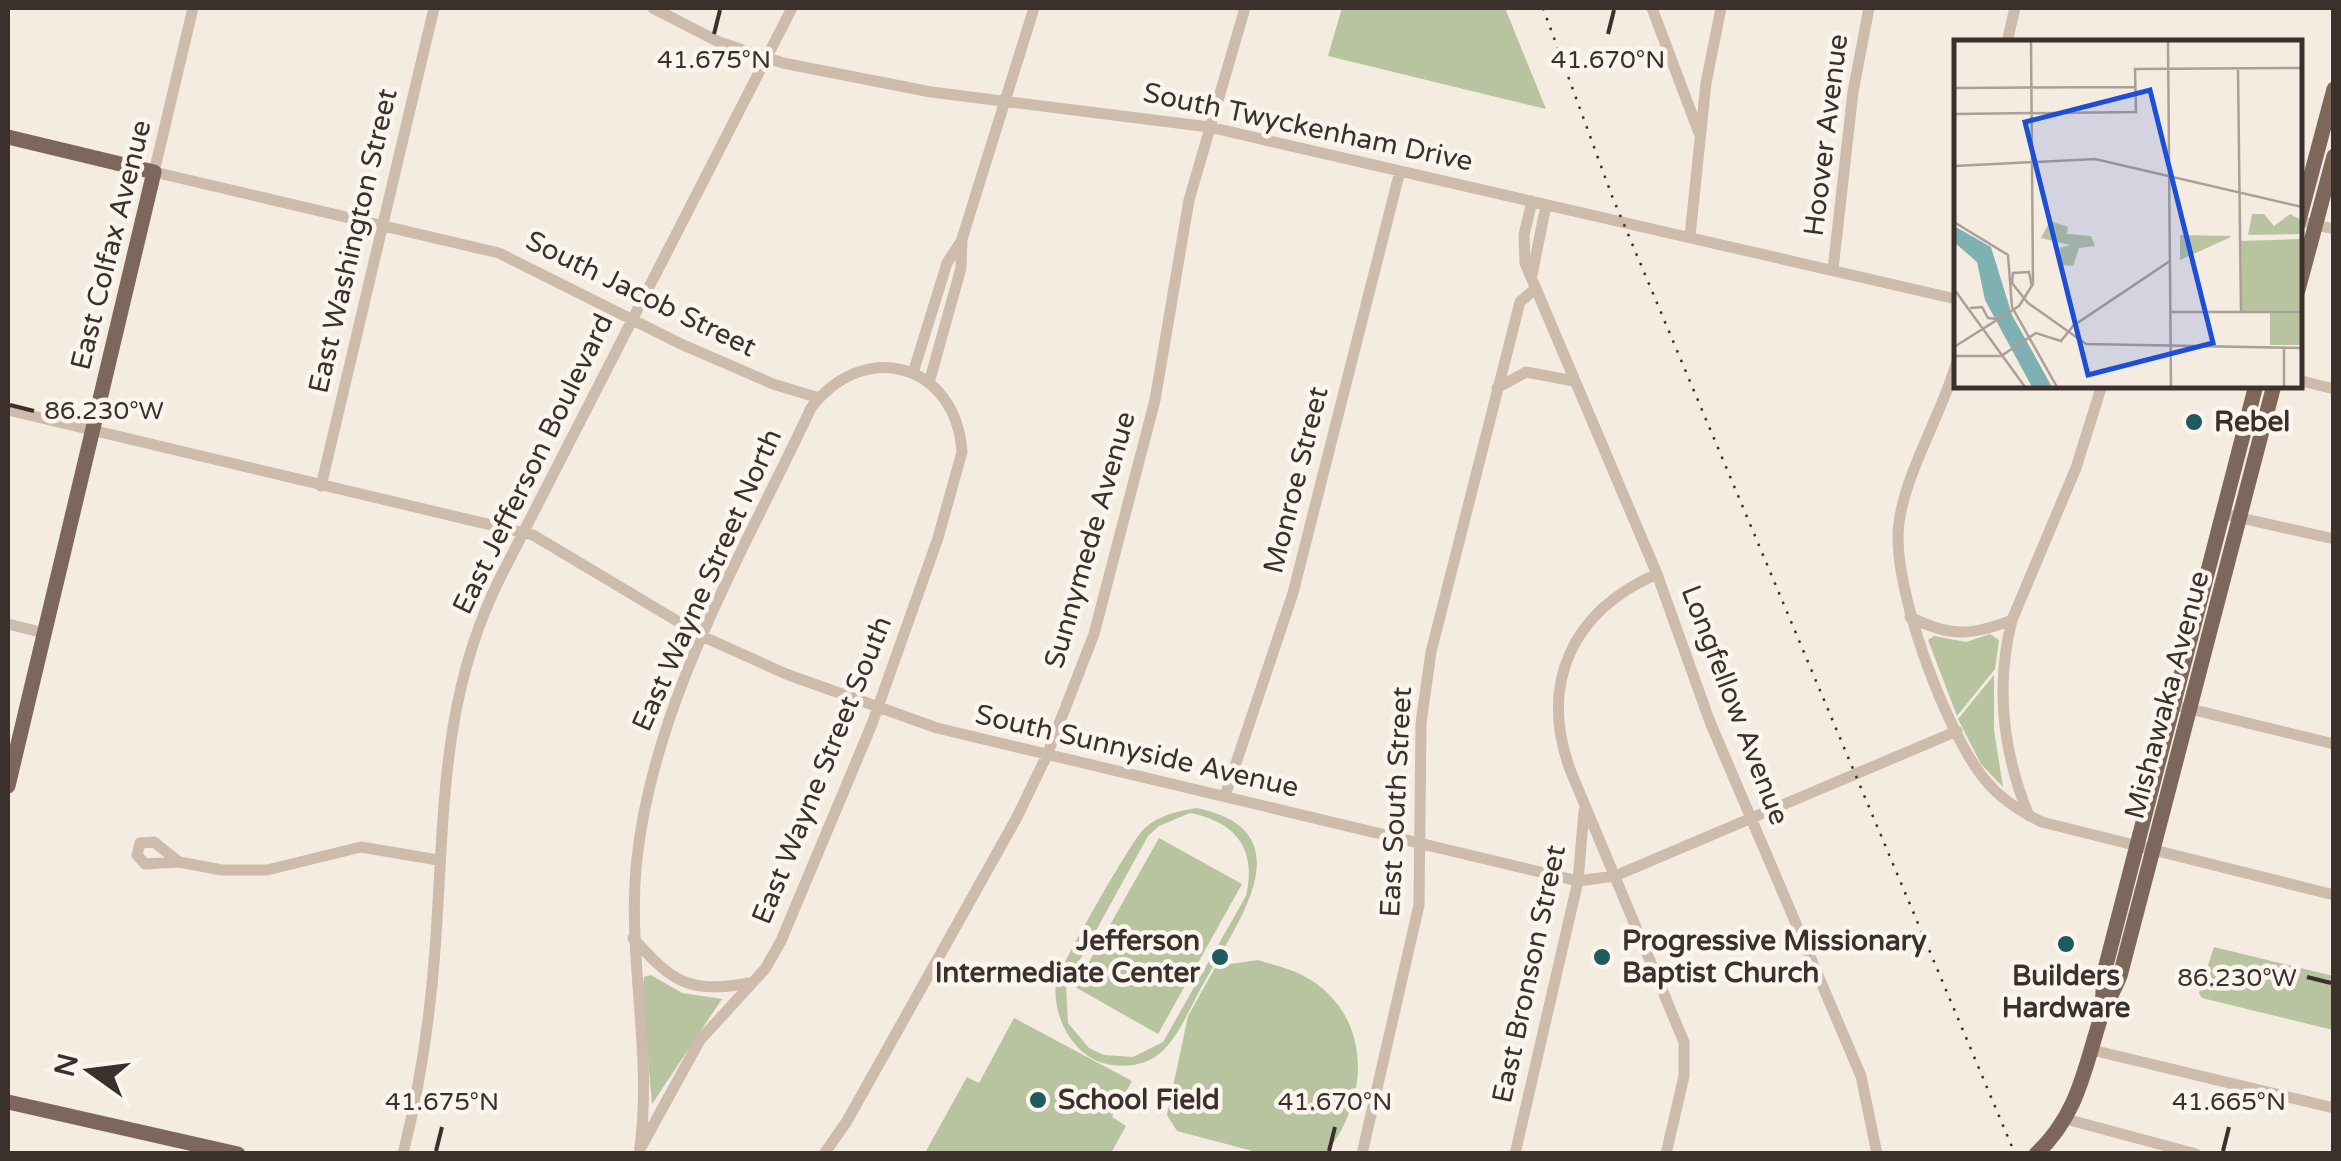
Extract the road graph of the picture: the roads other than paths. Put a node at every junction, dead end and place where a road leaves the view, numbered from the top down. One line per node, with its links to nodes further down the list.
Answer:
1 (194, 8): 20 (street, East Colfax Avenue)
2 (434, 8): 24 (street, East Washington Street)
3 (653, 8): 12 (street, South Twyckenham Drive)
4 (792, 8): 12 (street, East Jefferson Boulevard)
5 (1034, 8): 14 (street)
6 (1245, 8): 15 (street, Sunnymede Avenue)
7 (1652, 8): 16 (street)
8 (1721, 8): 16 (street)
9 (1869, 8): 29 (street, Hoover Avenue)
10 (2016, 8): 11 (street)
11 (2008, 40)
12 (767, 59): 14 (street, South Twyckenham Drive); 32 (street, East Jefferson Boulevard)
13 (2334, 89): 23 (main road)
14 (1004, 100): 15 (street, South Twyckenham Drive); 27 (street)
15 (1209, 127): 19 (street, South Twyckenham Drive); 60 (street, Sunnymede Avenue)
16 (1701, 137): 26 (street)
17 (8, 138): 20 (main road)
18 (2334, 156): 23 (main road)
19 (1400, 170): 21 (street, South Twyckenham Drive); 62 (street, Monroe Street)
20 (154, 172): 24 (street, South Jacob Street); 45 (main road, East Colfax Avenue)
21 (1532, 202): 22 (street, South Twyckenham Drive); 30 (street, Longfellow Avenue)
22 (1546, 204): 26 (street, South Twyckenham Drive); 30 (street)
23 (2304, 223): 25 (street); 28 (main road)
24 (382, 227): 32 (street, South Jacob Street); 46 (street, East Washington Street)
25 (2334, 229)
26 (1690, 236): 29 (street, South Twyckenham Drive)
27 (962, 239): 34 (street); 37 (street)
28 (2301, 256)
29 (1833, 269): 31 (street, South Twyckenham Drive)
30 (1534, 283): 35 (street, Longfellow Avenue); 38 (street, East South Street)
31 (1954, 299)
32 (632, 320): 43 (street, South Jacob Street); 48 (street, East Jefferson Boulevard)
33 (1954, 369): 51 (street)
34 (913, 373): 37 (street); 43 (street)
35 (1574, 381): 38 (street); 50 (street, Longfellow Avenue)
36 (2301, 381): 42 (street)
37 (929, 383): 57 (street, East Wayne Street South)
38 (1497, 388): 66 (street, East South Street)
39 (2101, 388): 52 (street)
40 (2255, 388): 47 (main road, Mishawaka Avenue)
41 (2273, 388): 47 (main road, Mishawaka Avenue)
42 (2334, 389)
43 (818, 398): 55 (street, East Wayne Street North)
44 (8, 410): 45 (street, South Sunnyside Avenue)
45 (92, 431): 46 (street, South Sunnyside Avenue); 54 (main road, East Colfax Avenue)
46 (321, 486): 48 (street, South Sunnyside Avenue)
47 (2231, 516): 49 (street); 56 (main road, Mishawaka Avenue)
48 (523, 532): 55 (street, South Sunnyside Avenue); 68 (street, East Jefferson Boulevard)
49 (2334, 539)
50 (1658, 574): 63 (street); 65 (street, Longfellow Avenue)
51 (1909, 617): 52 (street); 58 (street)
52 (2012, 620): 64 (street)
53 (8, 624): 54 (street)
54 (44, 632): 61 (main road, East Colfax Avenue)
55 (704, 636): 57 (street, South Sunnyside Avenue); 73 (street, East Wayne Street North)
56 (2181, 707): 59 (street); 67 (main road, Mishawaka Avenue)
57 (877, 708): 60 (street, South Sunnyside Avenue); 74 (street, East Wayne Street South)
58 (1956, 731): 64 (street); 65 (street, South Sunnyside Avenue)
59 (2334, 744)
60 (1047, 755): 62 (street, South Sunnyside Avenue); 83 (street, Sunnymede Avenue)
61 (8, 786)
62 (1225, 796): 66 (street, South Sunnyside Avenue)
63 (1584, 804): 70 (street); 71 (street, East Bronson Street)
64 (2029, 816): 67 (street)
65 (1752, 818): 70 (street, South Sunnyside Avenue); 87 (street, Longfellow Avenue)
66 (1422, 843): 71 (street, South Sunnyside Avenue); 84 (street, East South Street)
67 (2144, 849): 72 (street); 75 (main road, Mishawaka Avenue)
68 (438, 860): 69 (street); 82 (street, East Jefferson Boulevard)
69 (179, 862)
70 (1615, 876): 71 (street, South Sunnyside Avenue); 86 (street)
71 (1578, 881): 85 (street, East Bronson Street)
72 (2334, 895)
73 (633, 938): 74 (street); 80 (street, East Wayne Street North)
74 (752, 982): 80 (street, East Wayne Street South)
75 (2092, 1050): 77 (street); 78 (main road, Mishawaka Avenue)
76 (8, 1102): 79 (main road)
77 (2334, 1108)
78 (2066, 1119): 88 (main road, Mishawaka Avenue); 89 (street)
79 (165, 1145): 81 (main road)
80 (640, 1151)
81 (238, 1154)
82 (403, 1154)
83 (824, 1154)
84 (1362, 1154)
85 (1515, 1154)
86 (1666, 1154)
87 (1876, 1154)
88 (2036, 1154)
89 (2196, 1154)

